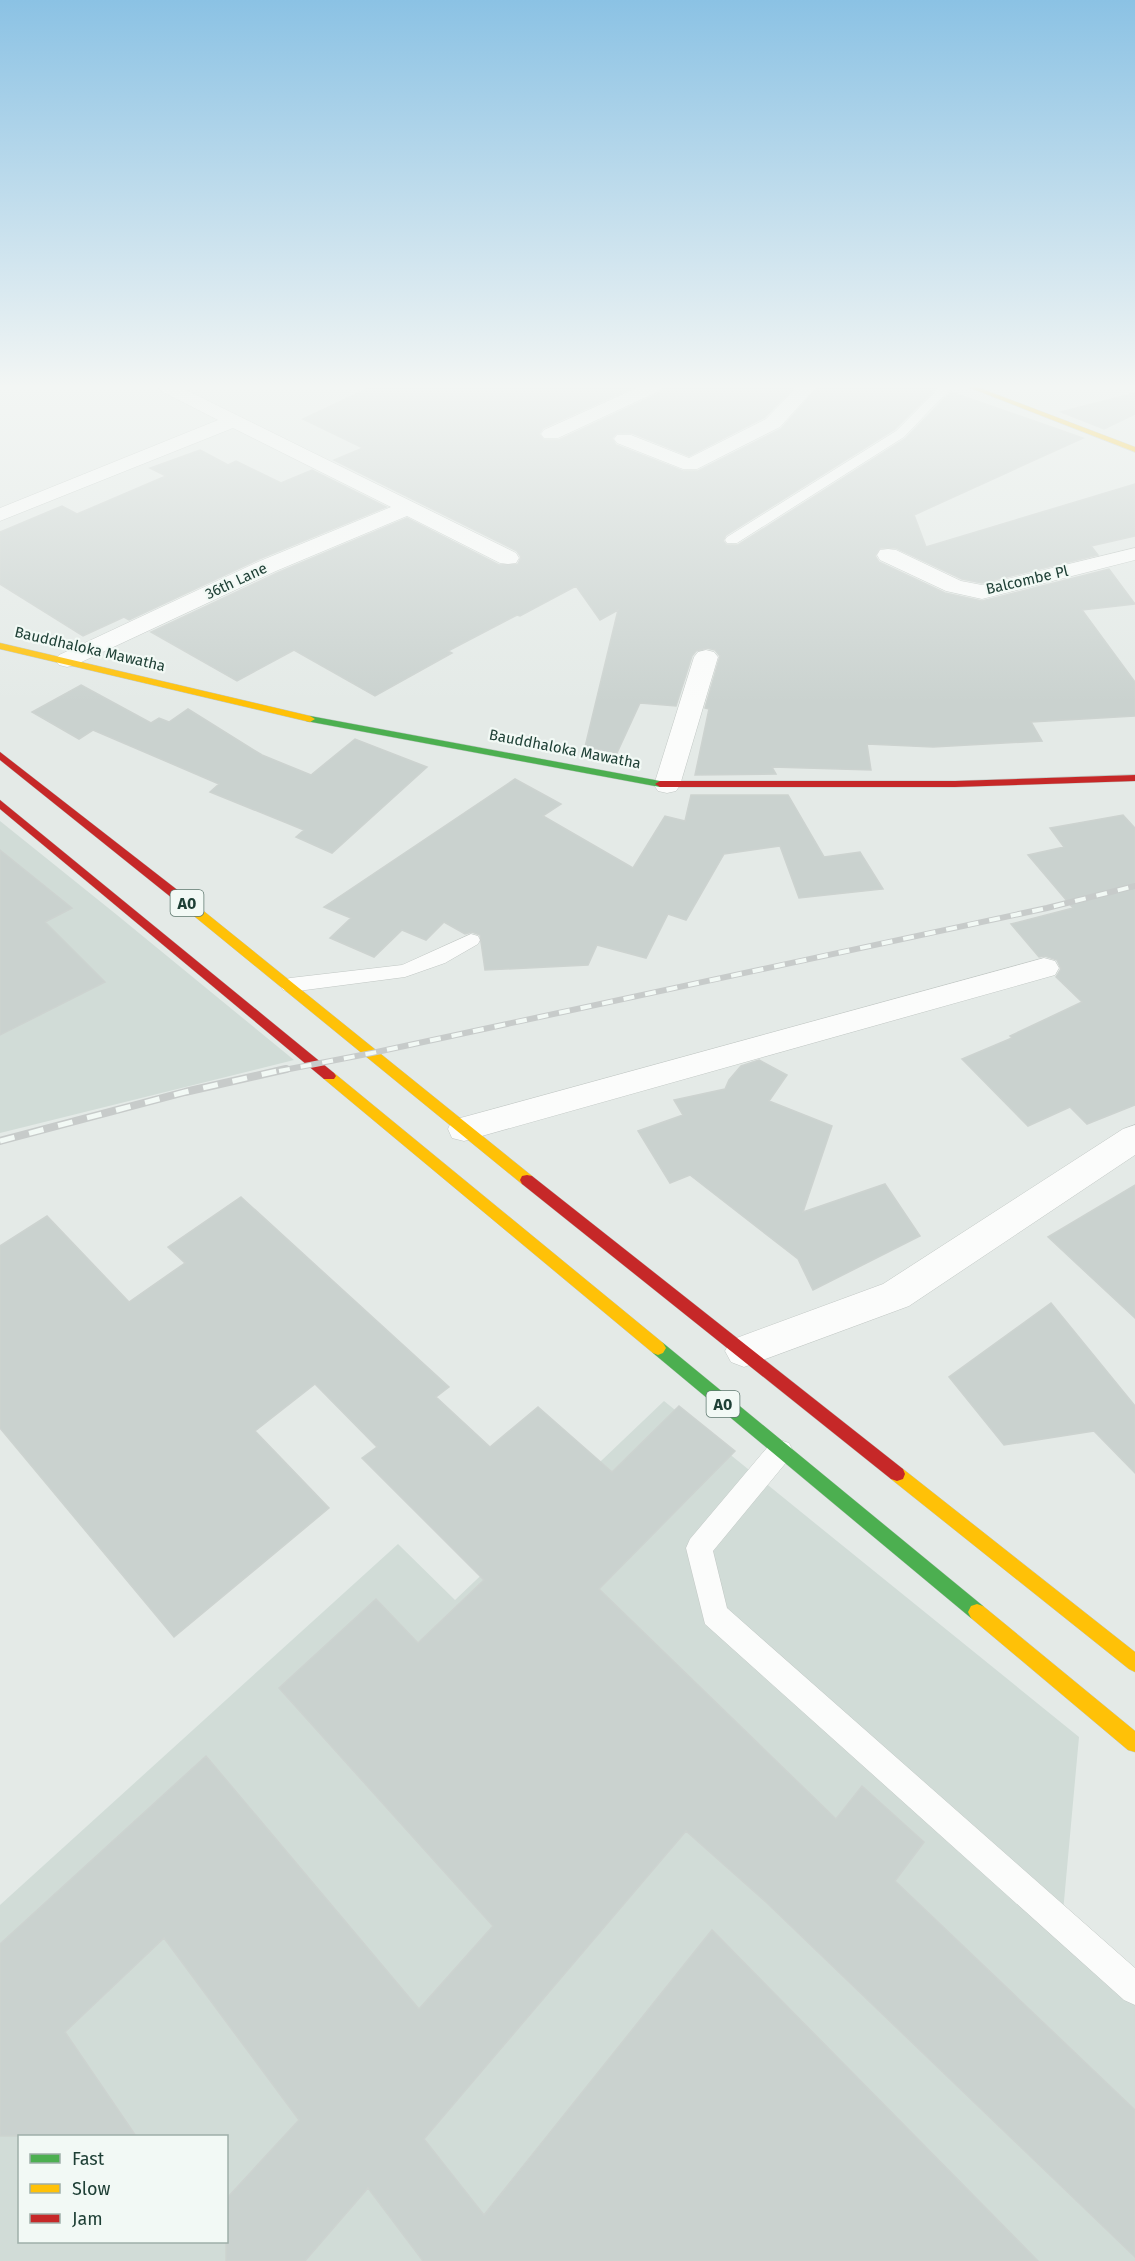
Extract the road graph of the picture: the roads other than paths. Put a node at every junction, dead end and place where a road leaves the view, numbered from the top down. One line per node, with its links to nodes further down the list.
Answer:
1 (56, 493): 5 (street)
2 (377, 493): 4 (street)
3 (807, 493): 6 (lane)
4 (408, 508): 9 (street); 12 (street, 36th Lane)
5 (0, 515)
6 (732, 540)
7 (1135, 554): 8 (street, Balcombe Pl)
8 (888, 555)
9 (508, 558)
10 (0, 646): 12 (main road, Bauddhaloka Mawatha)
11 (706, 657): 15 (street)
12 (67, 660): 15 (main road, Bauddhaloka Mawatha)
13 (0, 755): 19 (main road, A0)
14 (1135, 778): 15 (main road, Bauddhaloka Mawatha)
15 (667, 785)
16 (0, 803): 23 (main road, A0)
17 (471, 940): 19 (lane)
18 (1044, 968): 20 (street)
19 (290, 985): 20 (main road, A0)
20 (464, 1129): 22 (main road, A0)
21 (1135, 1138): 22 (street)
22 (744, 1351): 24 (main road, A0)
23 (780, 1451): 25 (main road, A0); 26 (lane)
24 (1135, 1663)
25 (1135, 1743)
26 (1135, 1989)

